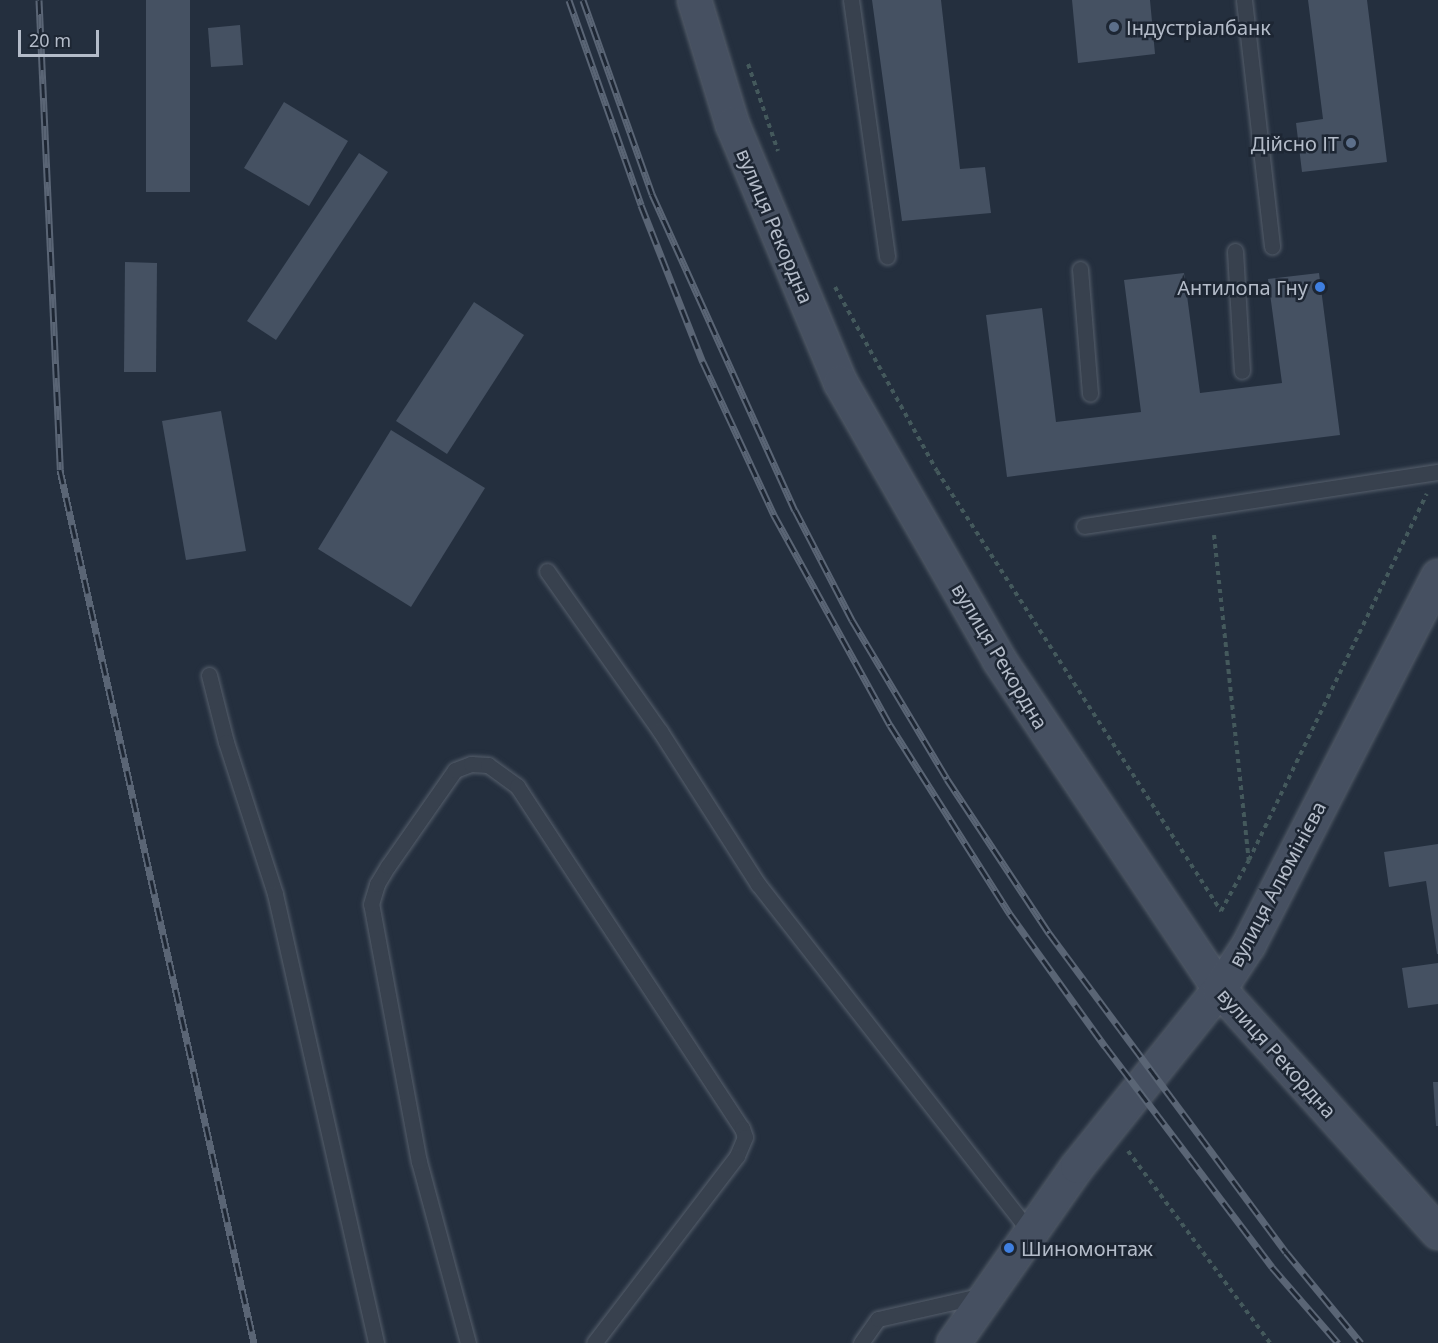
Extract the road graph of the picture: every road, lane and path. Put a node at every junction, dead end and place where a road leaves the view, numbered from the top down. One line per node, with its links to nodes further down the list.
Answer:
1 (694, 0): 17 (street, вулиця Рекордна)
2 (851, 0): 6 (lane)
3 (1244, 0): 4 (lane)
4 (1272, 246)
5 (1235, 251): 8 (lane)
6 (887, 256)
7 (1080, 269): 9 (lane)
8 (1242, 371)
9 (1090, 394)
10 (1438, 472): 11 (lane)
11 (1084, 526)
12 (1214, 535): 16 (path)
13 (547, 571): 19 (lane)
14 (1438, 576): 17 (street, вулиця Алюмінієва)
15 (209, 675): 22 (lane)
16 (1249, 860)
17 (1219, 989): 18 (street, вулиця Алюмінієва); 20 (street, вулиця Рекордна)
18 (1114, 1118): 19 (street, вулиця Алюмінієва); 27 (path)
19 (1030, 1232): 21 (street, вулиця Алюмінієва)
20 (1438, 1232)
21 (987, 1294): 25 (lane); 26 (street, вулиця Алюмінієва)
22 (376, 1343)
23 (468, 1343): 24 (lane)
24 (594, 1343)
25 (861, 1343)
26 (952, 1343)
27 (1270, 1343)

